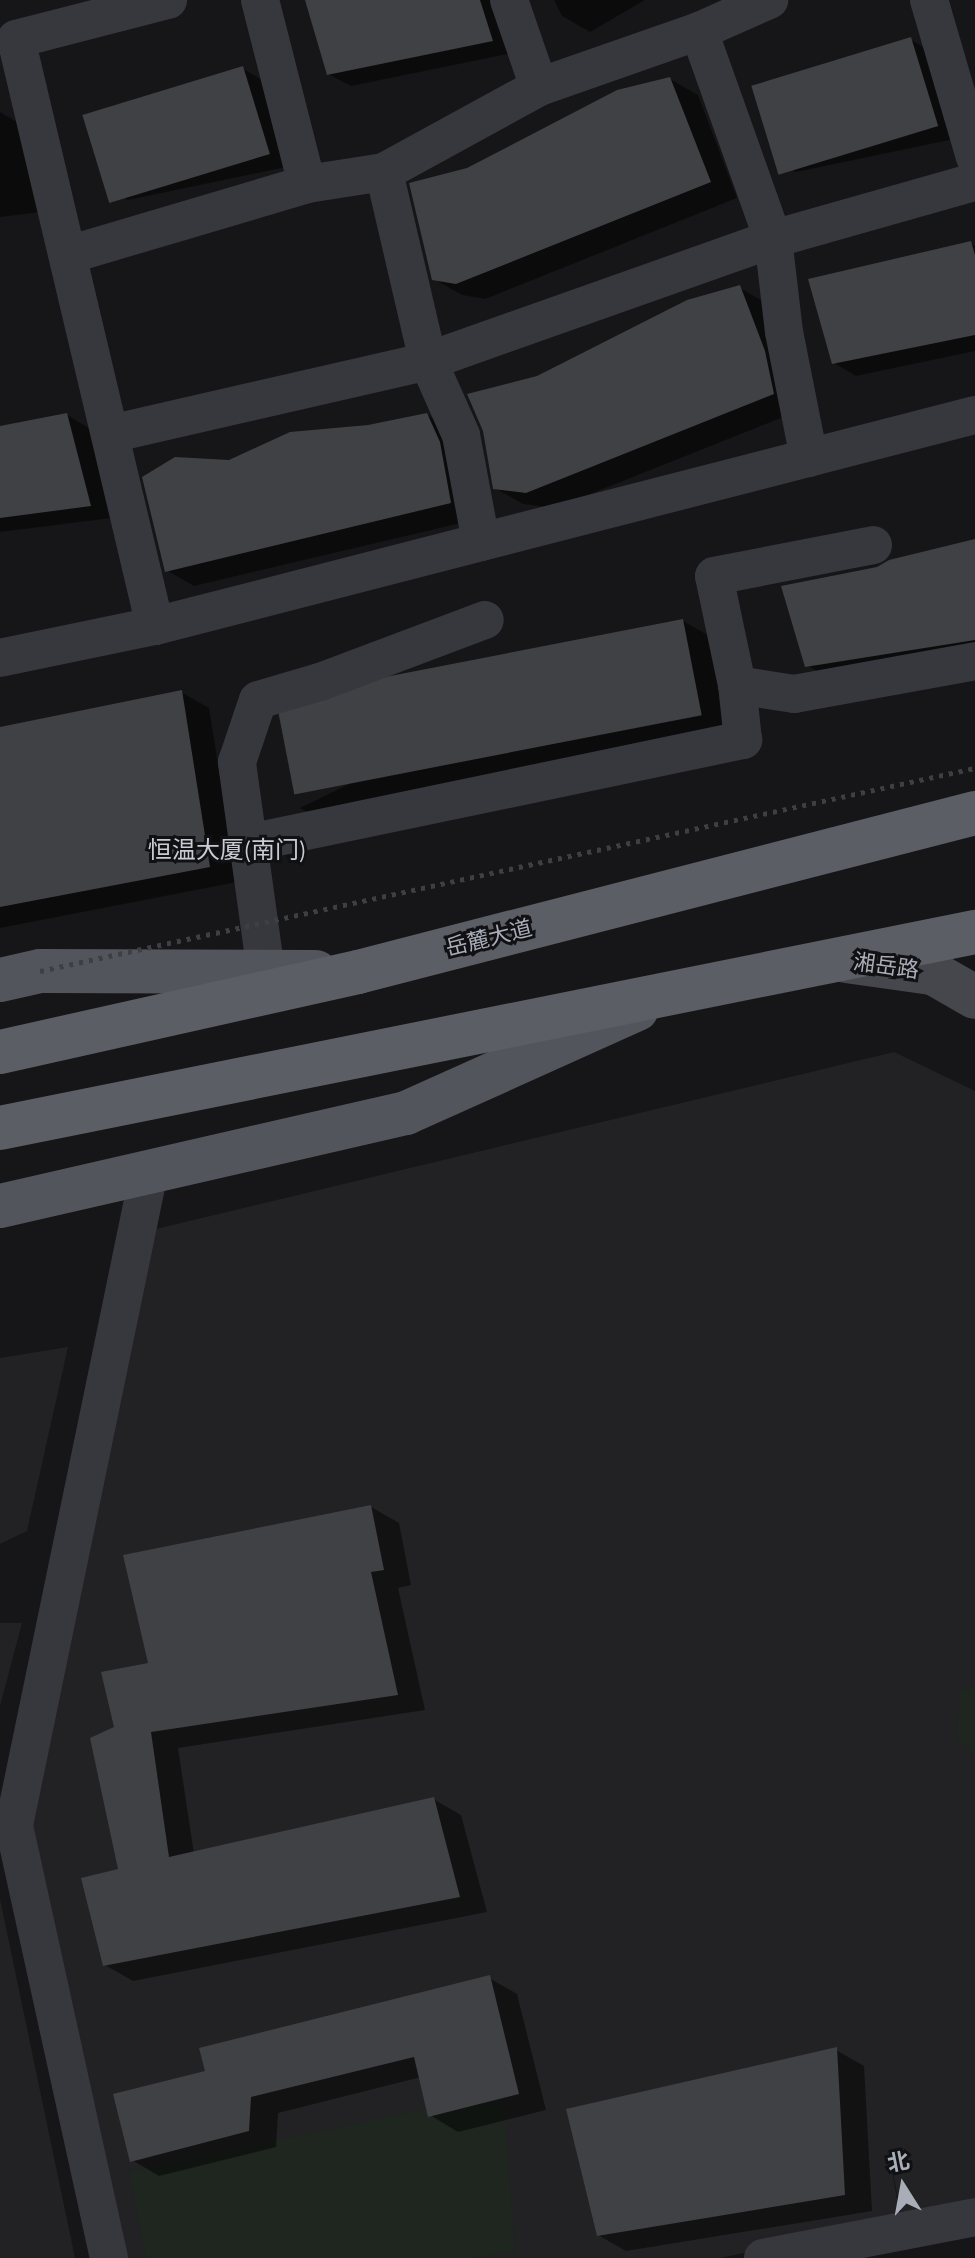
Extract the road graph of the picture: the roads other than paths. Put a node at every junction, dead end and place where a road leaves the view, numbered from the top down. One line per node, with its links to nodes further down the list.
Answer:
1 (168, 0): 13 (street)
2 (260, 0): 11 (street)
3 (509, 0): 7 (street)
4 (769, 0): 6 (street)
5 (929, 0): 8 (street)
6 (699, 31): 7 (street); 12 (street)
7 (539, 87): 9 (street)
8 (975, 157)
9 (384, 172): 11 (street); 14 (street)
10 (975, 182): 12 (street)
11 (307, 184): 13 (street)
12 (773, 239): 14 (street); 17 (street)
13 (68, 255): 16 (street)
14 (428, 361): 16 (street); 18 (street)
15 (975, 415): 17 (street)
16 (110, 434): 21 (street)
17 (809, 458): 18 (street)
18 (481, 542): 21 (street)
19 (873, 545): 24 (street)
20 (485, 620): 26 (street)
21 (155, 626): 22 (street)
22 (0, 658)
23 (975, 661): 24 (street)
24 (737, 685): 26 (street)
25 (975, 813): 30 (highway, 岳麓大道)
26 (249, 843): 29 (street)
27 (975, 932): 28 (highway)
28 (839, 960): 32 (highway); 33 (main road, 湘岳路)
29 (266, 972): 30 (main road); 31 (main road)
30 (358, 972): 34 (highway, 岳麓大道)
31 (20, 976)
32 (665, 996): 35 (highway); 36 (main road)
33 (975, 997)
34 (0, 1052)
35 (0, 1128)
36 (149, 1172): 37 (main road); 39 (street)
37 (0, 1206)
38 (975, 2217): 40 (street)
39 (109, 2258)
40 (763, 2258)

